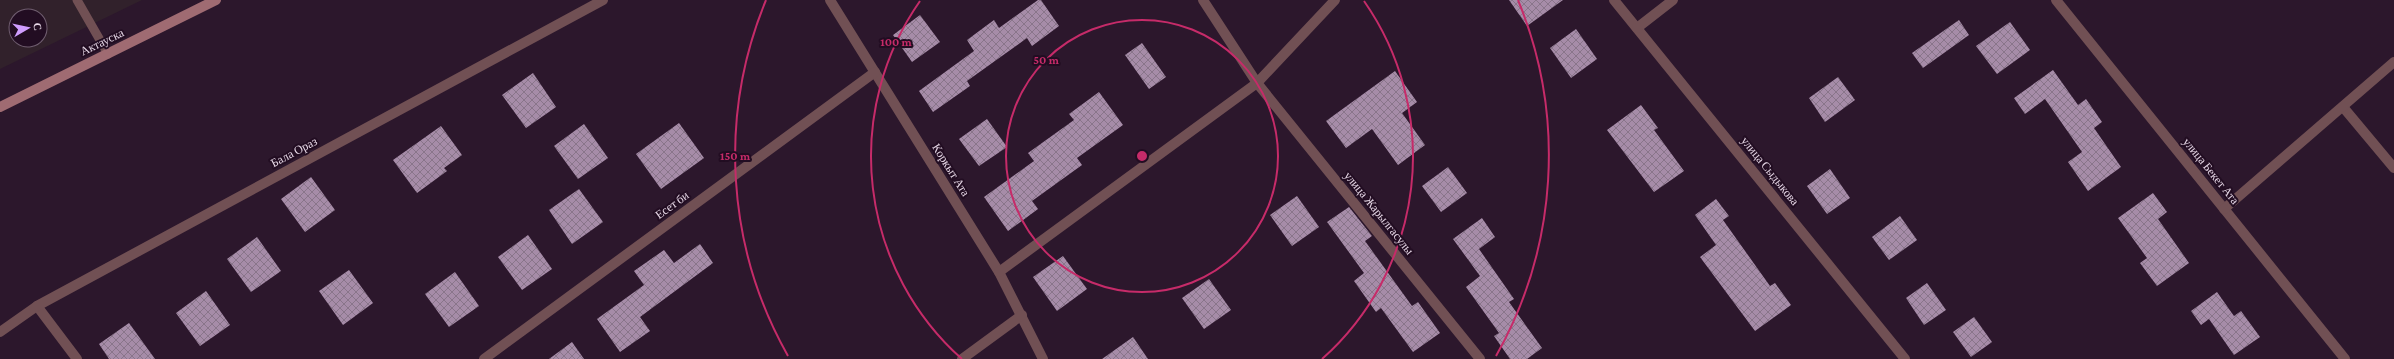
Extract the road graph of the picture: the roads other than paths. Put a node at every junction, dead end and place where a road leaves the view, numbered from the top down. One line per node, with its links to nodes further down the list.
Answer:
1 (77, 0): 11 (lane)
2 (216, 0): 11 (main road, Актауска)
3 (603, 0): 20 (street, Бала Ораз)
4 (830, 0): 13 (street, Коркыт Ата)
5 (1203, 0): 14 (street, улица Жарылгасулы)
6 (1335, 0): 14 (street)
7 (1614, 0): 10 (street, улица Сыдыкова)
8 (1673, 0): 10 (street)
9 (2056, 0): 18 (street, улица Бекет Ата)
10 (1637, 28): 28 (street, улица Сыдыкова)
11 (108, 54): 15 (main road, Актауска)
12 (2394, 62): 16 (street)
13 (875, 72): 19 (street, Коркыт Ата); 24 (street, Есет би)
14 (1257, 83): 19 (street); 27 (street, улица Жарылгасулы)
15 (0, 107)
16 (2343, 107): 17 (street); 18 (street)
17 (2394, 168)
18 (2224, 209): 29 (street, улица Бекет Ата)
19 (999, 272): 21 (street, Коркыт Ата)
20 (37, 306): 22 (street, Бала Ораз); 23 (street)
21 (1022, 315): 25 (street); 26 (street, Коркыт Ата)
22 (0, 332)
23 (77, 359)
24 (484, 359)
25 (962, 359)
26 (1042, 359)
27 (1480, 359)
28 (1905, 359)
29 (2345, 359)

